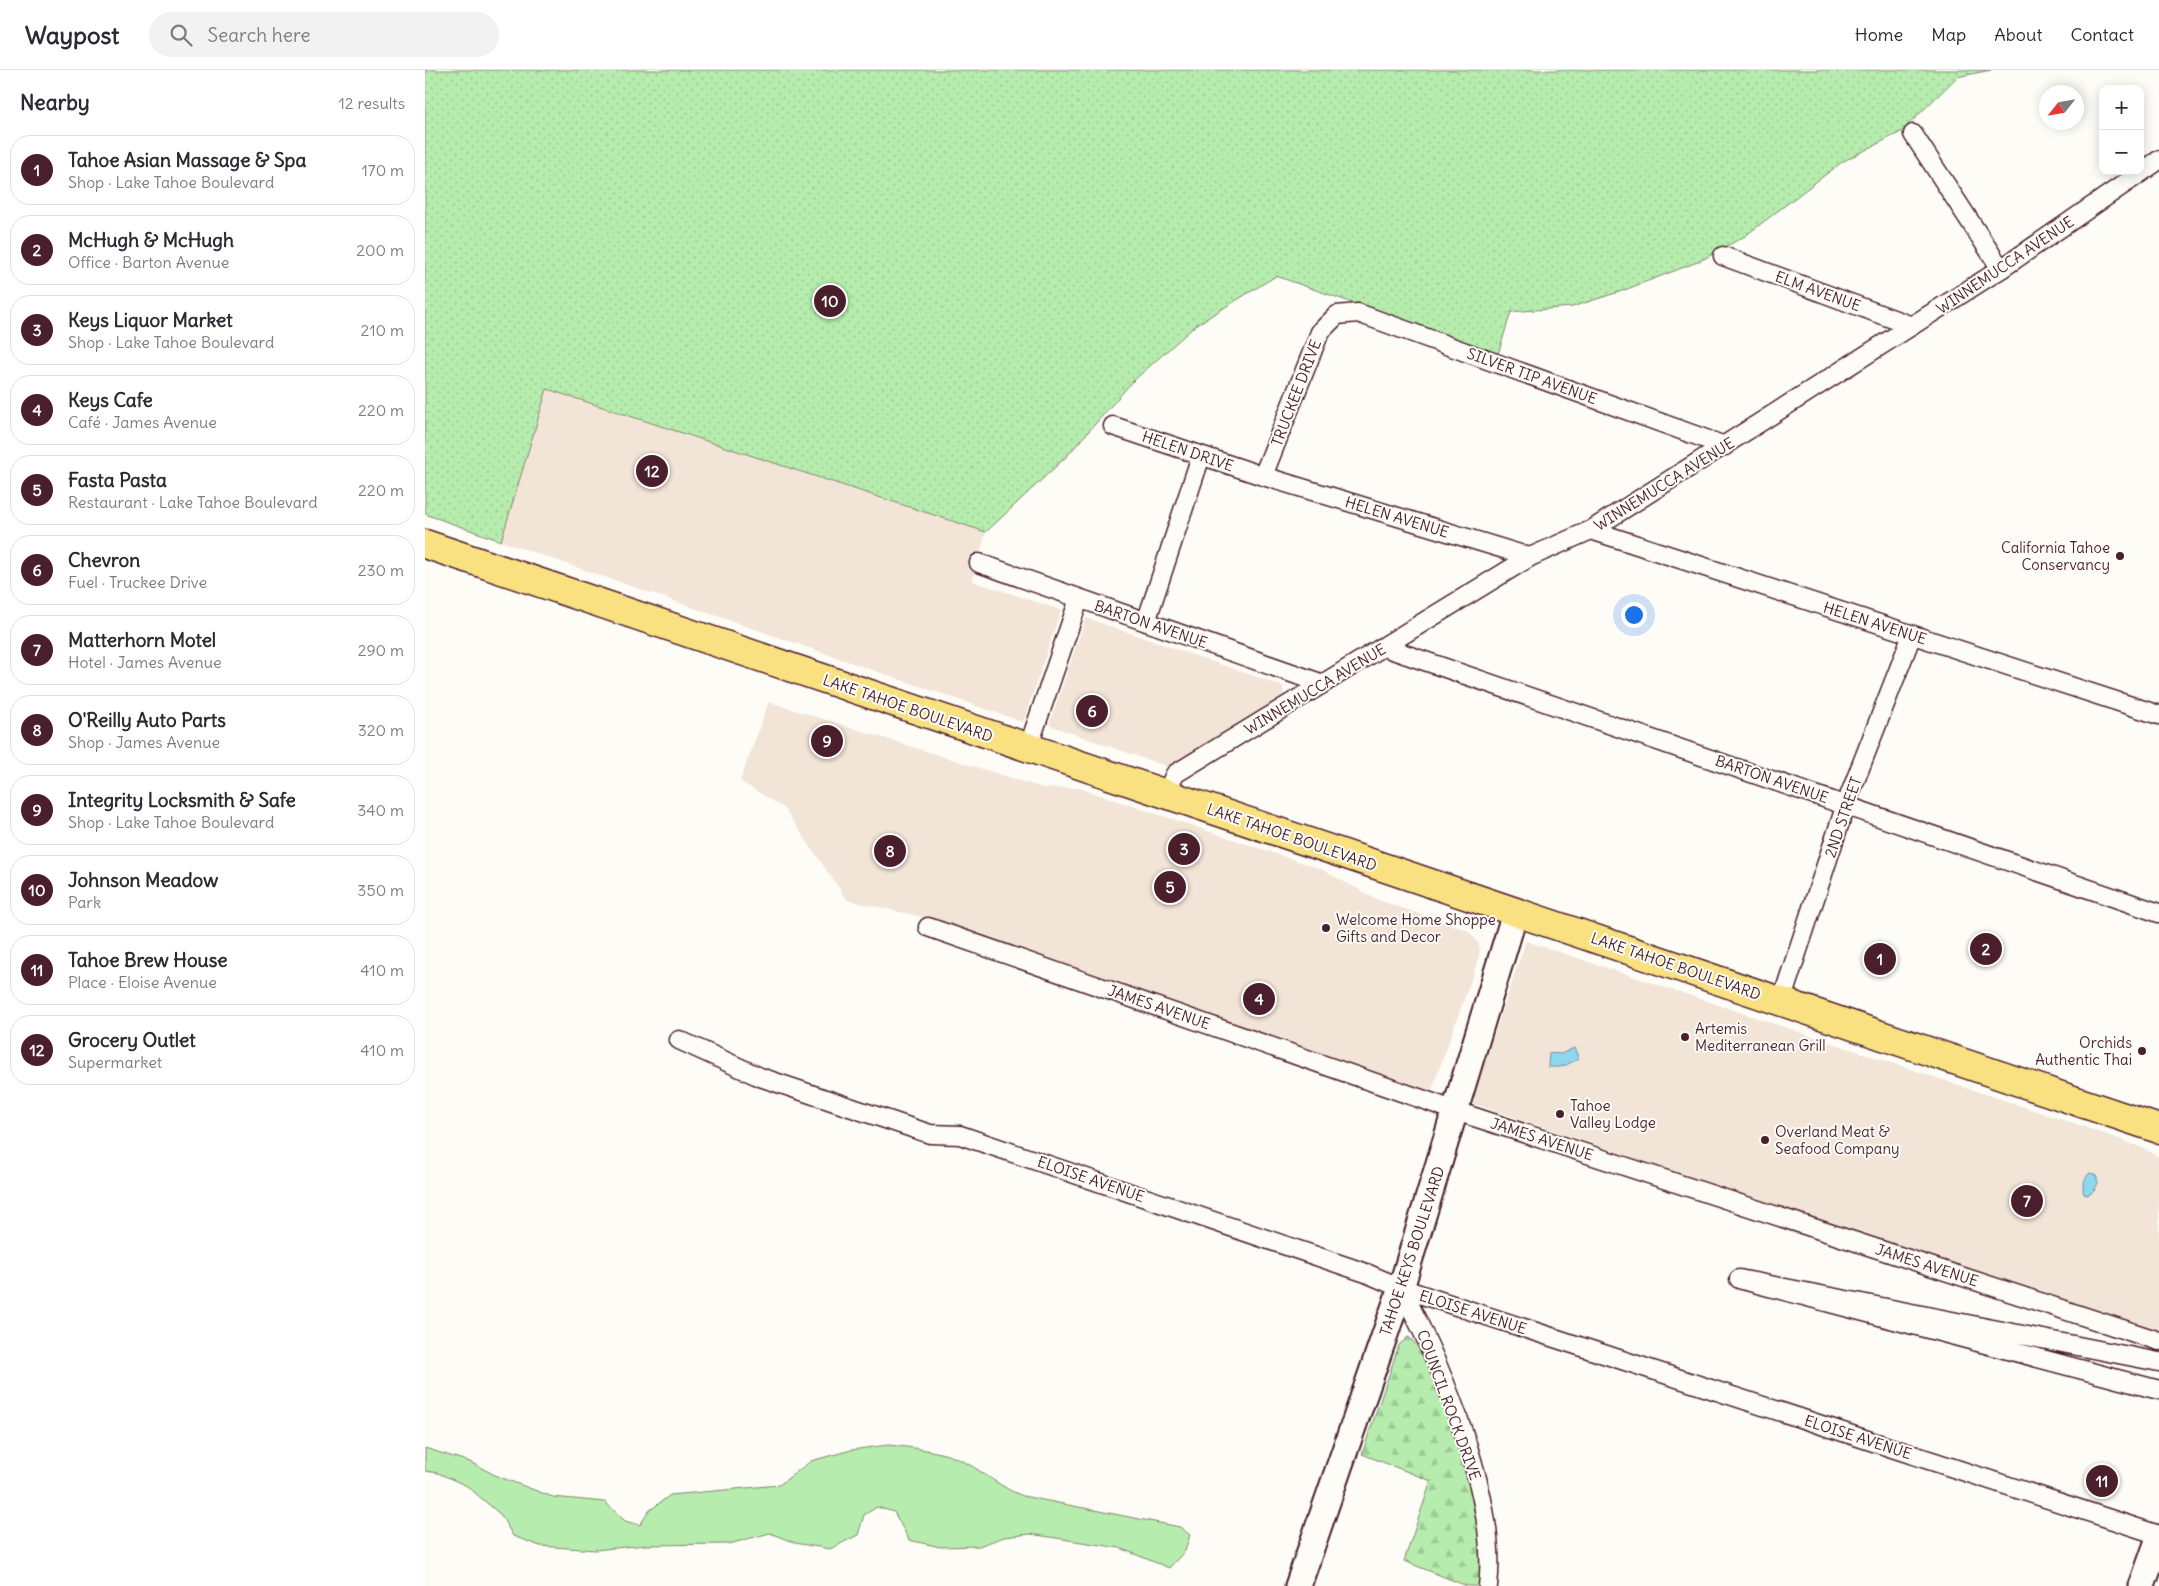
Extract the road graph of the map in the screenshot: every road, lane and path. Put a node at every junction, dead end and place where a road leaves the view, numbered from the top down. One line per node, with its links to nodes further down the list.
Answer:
1 (1913, 134): 4 (street)
2 (2159, 160): 4 (street, WINNEMUCCA AVENUE)
3 (1723, 256): 6 (street, ELM AVENUE)
4 (2001, 269): 6 (street, WINNEMUCCA AVENUE)
5 (1337, 315): 8 (street, SILVER TIP AVENUE); 10 (street, TRUCKEE DRIVE)
6 (1912, 326): 8 (street, WINNEMUCCA AVENUE)
7 (1113, 426): 9 (street, HELEN DRIVE)
8 (1725, 446): 11 (street, WINNEMUCCA AVENUE)
9 (1201, 456): 10 (street, HELEN DRIVE); 16 (street)
10 (1263, 476): 13 (street, HELEN AVENUE)
11 (1591, 530): 13 (street, WINNEMUCCA AVENUE); 17 (street, HELEN AVENUE)
12 (425, 544): 21 (highway, LAKE TAHOE BOULEVARD)
13 (1530, 557): 18 (street, WINNEMUCCA AVENUE)
14 (979, 563): 15 (street, BARTON AVENUE)
15 (1079, 599): 16 (street, BARTON AVENUE); 21 (street)
16 (1147, 622): 19 (street, BARTON AVENUE)
17 (1912, 635): 20 (street, HELEN AVENUE); 23 (street, 2ND STREET)
18 (1384, 647): 19 (street, WINNEMUCCA AVENUE); 23 (street, BARTON AVENUE)
19 (1323, 684): 22 (street, WINNEMUCCA AVENUE)
20 (2159, 716)
21 (1028, 748): 22 (highway, LAKE TAHOE BOULEVARD)
22 (1166, 794): 24 (highway, LAKE TAHOE BOULEVARD)
23 (1846, 804): 25 (street, BARTON AVENUE); 27 (street, 2ND STREET)
24 (1515, 913): 27 (highway, LAKE TAHOE BOULEVARD); 29 (street, TAHOE KEYS BOULEVARD)
25 (2159, 913)
26 (928, 927): 29 (street, JAMES AVENUE)
27 (1781, 1002): 30 (highway, LAKE TAHOE BOULEVARD)
28 (679, 1040): 31 (street, ELOISE AVENUE)
29 (1455, 1111): 31 (street, TAHOE KEYS BOULEVARD); 32 (street, JAMES AVENUE)
30 (2159, 1129)
31 (1401, 1288): 35 (street, ELOISE AVENUE); 36 (street, TAHOE KEYS BOULEVARD); 37 (street, COUNCIL ROCK DRIVE)
32 (2159, 1341)
33 (2159, 1362): 34 (street)
34 (2159, 1390)
35 (2159, 1537): 38 (street)
36 (1298, 1586)
37 (1488, 1586)
38 (2142, 1586)

